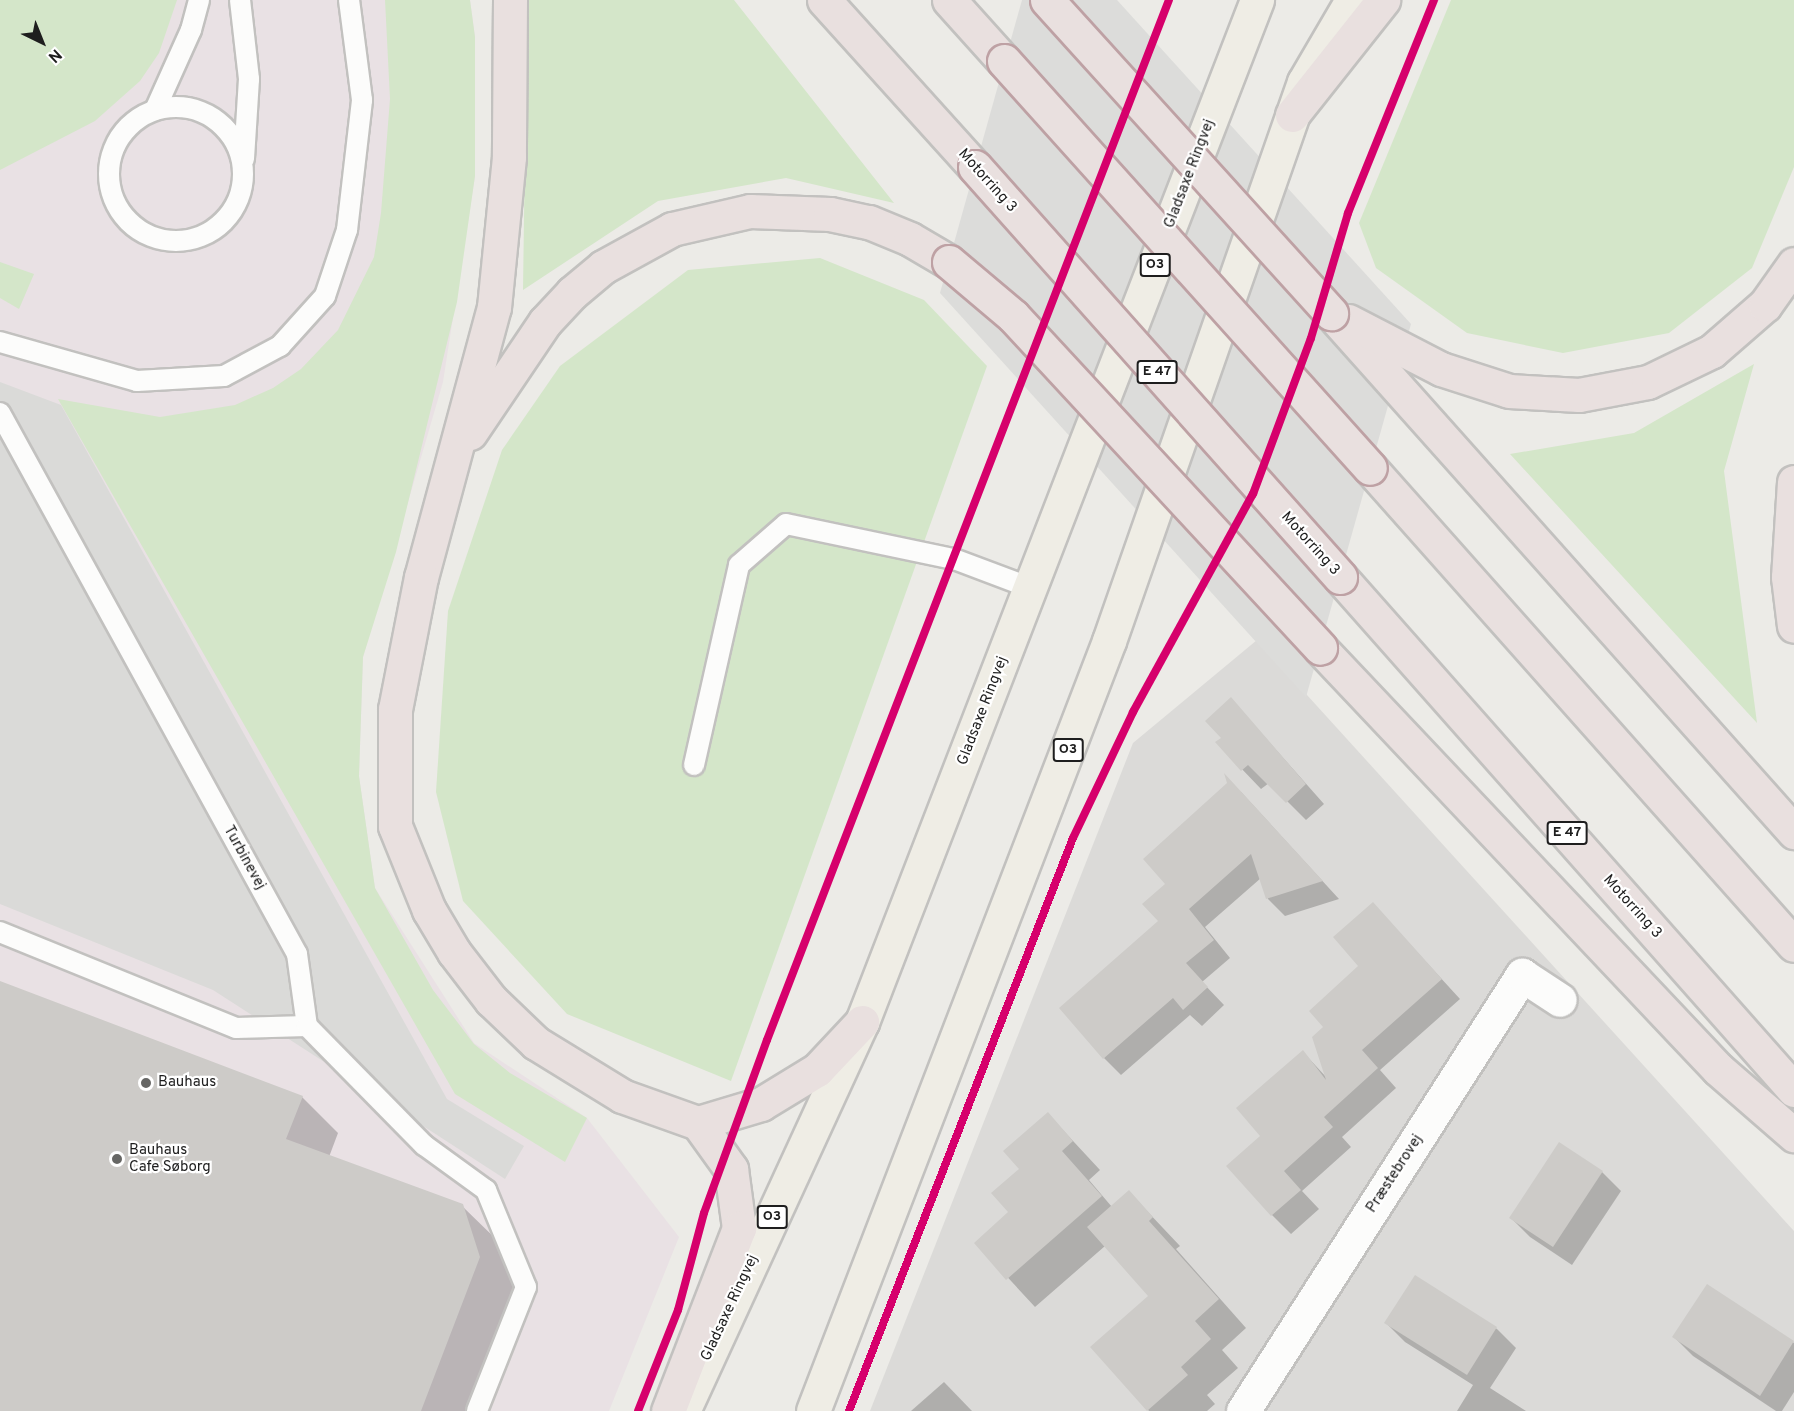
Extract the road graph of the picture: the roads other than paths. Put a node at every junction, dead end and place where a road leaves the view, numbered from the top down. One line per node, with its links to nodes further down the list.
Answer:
1 (199, 0): 11 (lane)
2 (240, 0): 13 (lane)
3 (349, 0): 16 (lane)
4 (510, 0): 18 (highway)
5 (824, 0): 29 (highway, Motorring 3 / E 47, bridge)
6 (949, 0): 25 (highway, bridge)
7 (1047, 0): 15 (highway, bridge)
8 (1257, 0): 20 (main road, Gladsaxe Ringvej / O3)
9 (1352, 0): 12 (main road, O3)
10 (1383, 0): 12 (highway)
11 (155, 110): 13 (lane); 13 (lane)
12 (1292, 115): 35 (main road, O3)
13 (244, 167)
14 (1794, 264): 15 (highway)
15 (1331, 313): 23 (highway)
16 (0, 342)
17 (0, 413): 28 (lane, Turbinevej)
18 (458, 452): 30 (highway); 31 (highway, bridge)
19 (1794, 483): 21 (highway)
20 (1031, 588): 22 (lane); 27 (main road, Gladsaxe Ringvej / O3)
21 (1794, 626)
22 (694, 765)
23 (1794, 832)
24 (0, 932): 28 (lane)
25 (1794, 945)
26 (1560, 1000): 36 (street, Præstebrovej)
27 (862, 1022): 30 (highway); 34 (main road, Gladsaxe Ringvej / O3)
28 (307, 1026): 32 (lane)
29 (1794, 1090)
30 (698, 1124): 33 (highway)
31 (1794, 1136)
32 (477, 1411)
33 (668, 1411)
34 (683, 1411)
35 (813, 1411)
36 (1243, 1411)

